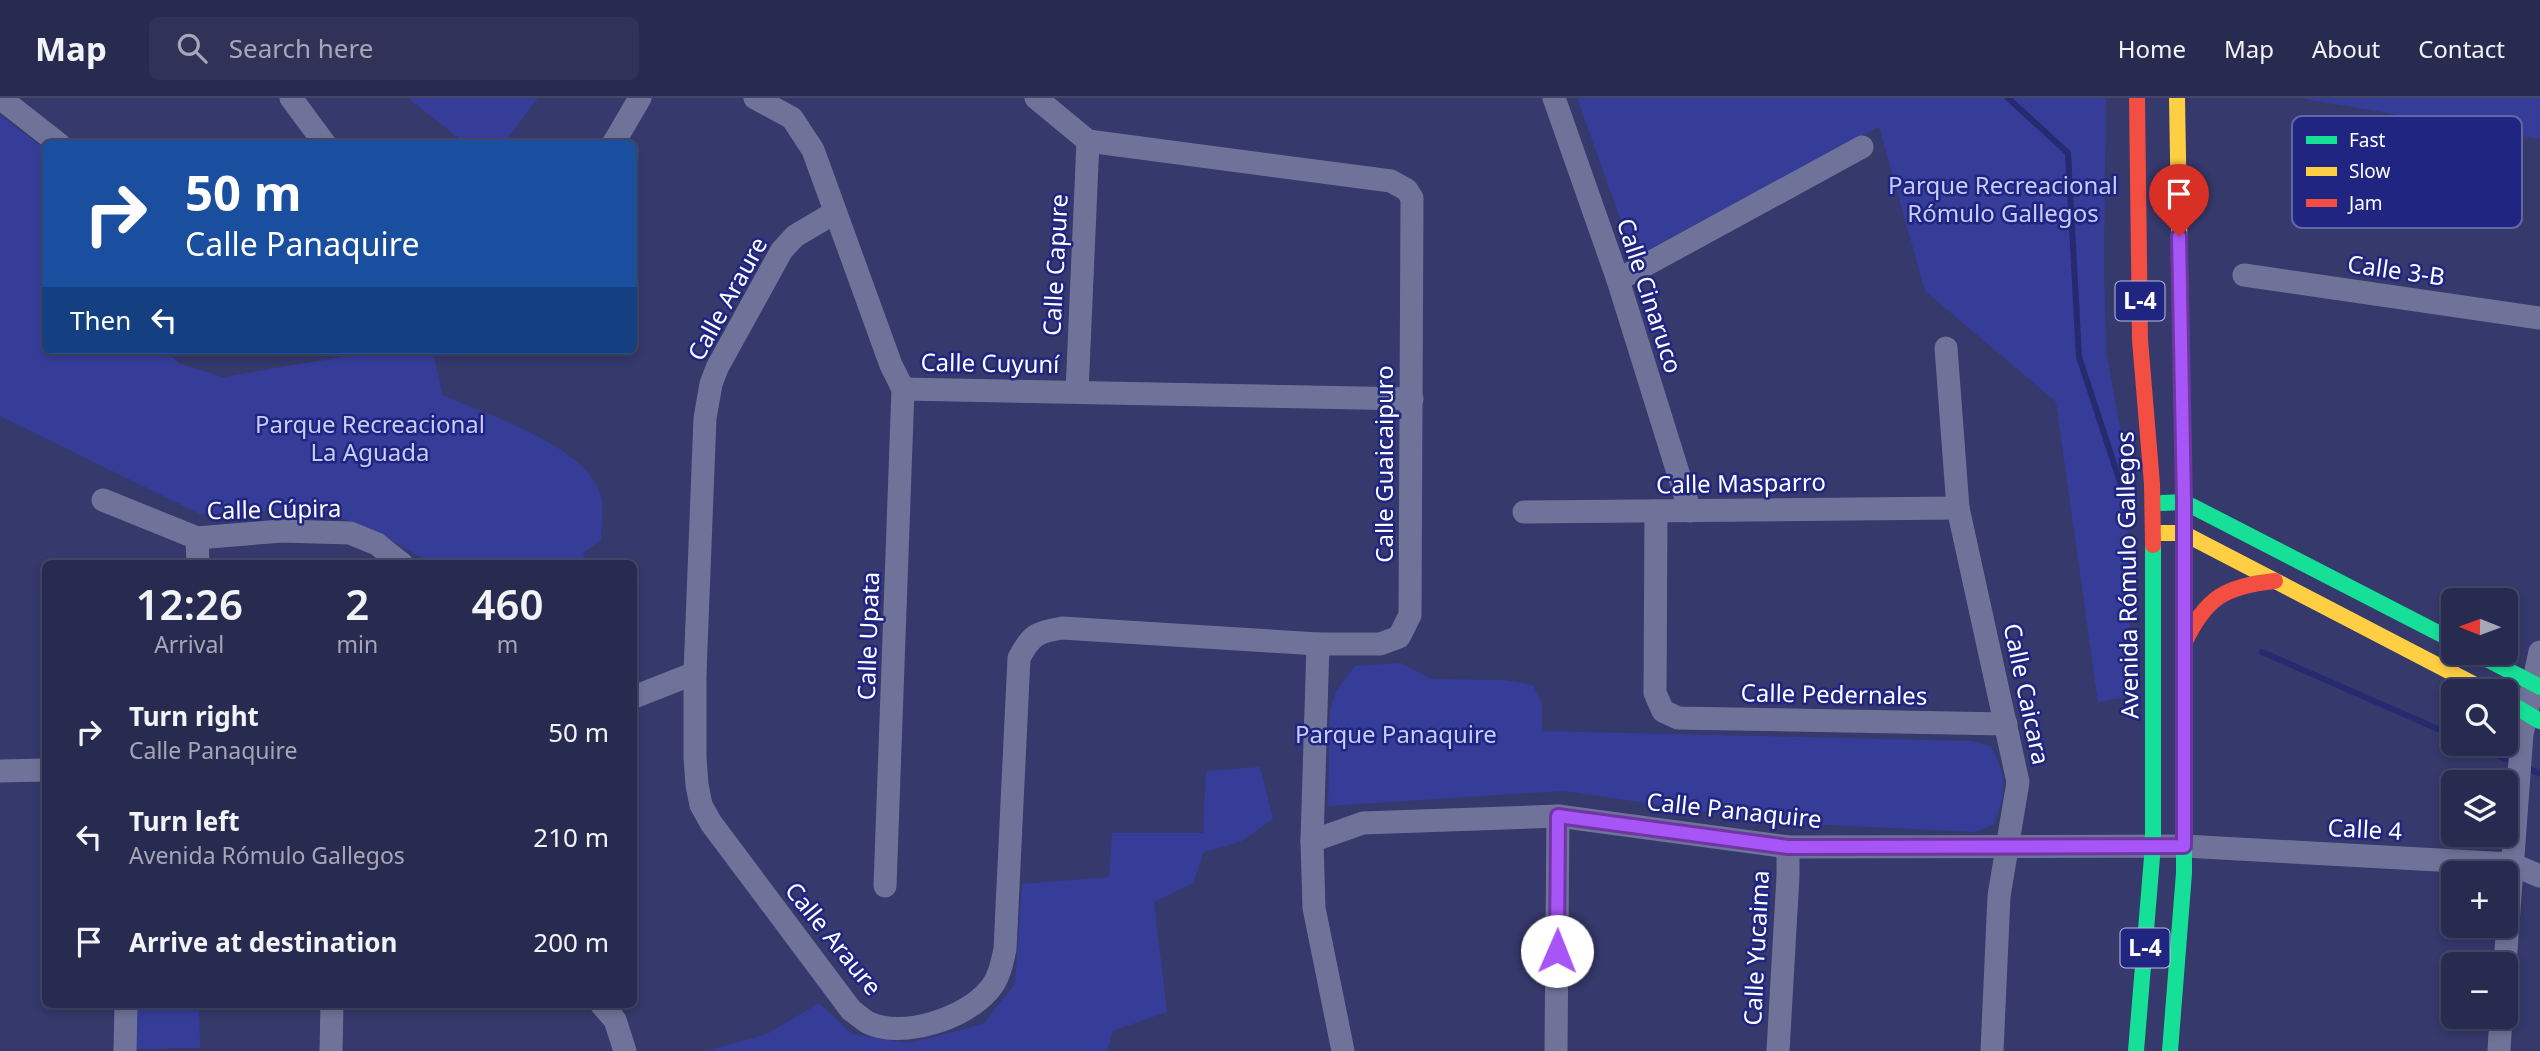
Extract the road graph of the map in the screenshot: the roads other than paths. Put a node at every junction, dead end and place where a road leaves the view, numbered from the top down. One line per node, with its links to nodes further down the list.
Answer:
1 (0, 98): 9 (street)
2 (291, 98): 10 (street)
3 (640, 98): 11 (street)
4 (755, 98): 14 (street, Calle Cuyuní)
5 (1036, 98): 12 (street)
6 (1554, 98): 16 (street, Calle Cinaruco)
7 (2137, 98): 24 (main road, Avenida Rómulo Gallegos / L-4)
8 (2177, 98): 23 (main road, L-4)
9 (54, 140)
10 (322, 140)
11 (615, 140)
12 (1088, 141): 20 (street, Calle Capure); 21 (street, Calle Guaicaipuro)
13 (1863, 147): 16 (street)
14 (834, 213): 19 (street, Calle Cuyuní); 40 (street, Calle Araure)
15 (2244, 275): 17 (street, Calle 3-B)
16 (1618, 280): 27 (street, Calle Cinaruco)
17 (2540, 318)
18 (1947, 348): 25 (street, Calle Caicara)
19 (903, 389): 20 (street, Calle Cuyuní); 58 (street, Calle Upata)
20 (1077, 392): 21 (street, Calle Cuyuní)
21 (1412, 398): 36 (street, Calle Guaicaipuro)
22 (103, 500): 31 (street, Calle Cúpira)
23 (2184, 502): 24 (main road); 30 (main road, L-4); 35 (main road)
24 (2153, 503): 29 (main road, Avenida Rómulo Gallegos / L-4)
25 (1958, 508): 27 (street, Calle Masparro); 45 (street, Calle Caicara)
26 (1656, 511): 27 (street, Calle Masparro); 28 (street, Calle Masparro); 45 (street, Calle Pedernales)
27 (1690, 511)
28 (1524, 512)
29 (2154, 533): 30 (main road); 50 (main road, Avenida Rómulo Gallegos / L-4)
30 (2183, 533): 34 (main road); 37 (main road, L-4)
31 (197, 538): 32 (street); 33 (street, Calle Cúpira)
32 (198, 560)
33 (397, 560)
34 (2275, 581): 37 (main road); 41 (main road)
35 (2441, 634)
36 (1318, 644): 40 (street, Calle Araure); 49 (street)
37 (2184, 644): 51 (main road, L-4)
38 (2540, 652): 42 (street)
39 (2498, 665): 42 (main road)
40 (695, 673): 43 (street)
41 (2464, 679)
42 (2536, 685): 44 (street)
43 (637, 696)
44 (2523, 717): 55 (street)
45 (2006, 724): 53 (street, Calle Caicara)
46 (42, 770): 47 (street)
47 (0, 771)
48 (1558, 816): 49 (street, Calle Panaquire); 52 (street, Calle Panaquire); 67 (street)
49 (1312, 841): 66 (street)
50 (2153, 845): 51 (street, Calle 4); 53 (street, Calle Panaquire); 70 (main road, Avenida Rómulo Gallegos / L-4)
51 (2184, 846): 54 (street, Calle 4); 71 (main road, L-4)
52 (1788, 847): 53 (street, Calle Panaquire); 68 (street, Calle Yucaima)
53 (2007, 848): 69 (street, Calle Caicara)
54 (2456, 861)
55 (2511, 861)
56 (2518, 867): 57 (street, Calle 4)
57 (2540, 876)
58 (885, 886)
59 (126, 1008): 63 (street)
60 (332, 1008): 64 (street)
61 (604, 1008): 65 (street)
62 (2500, 1029): 72 (street)
63 (125, 1051)
64 (331, 1051)
65 (625, 1051)
66 (1343, 1051)
67 (1556, 1051)
68 (1778, 1051)
69 (1992, 1051)
70 (2136, 1051)
71 (2170, 1051)
72 (2499, 1051)

